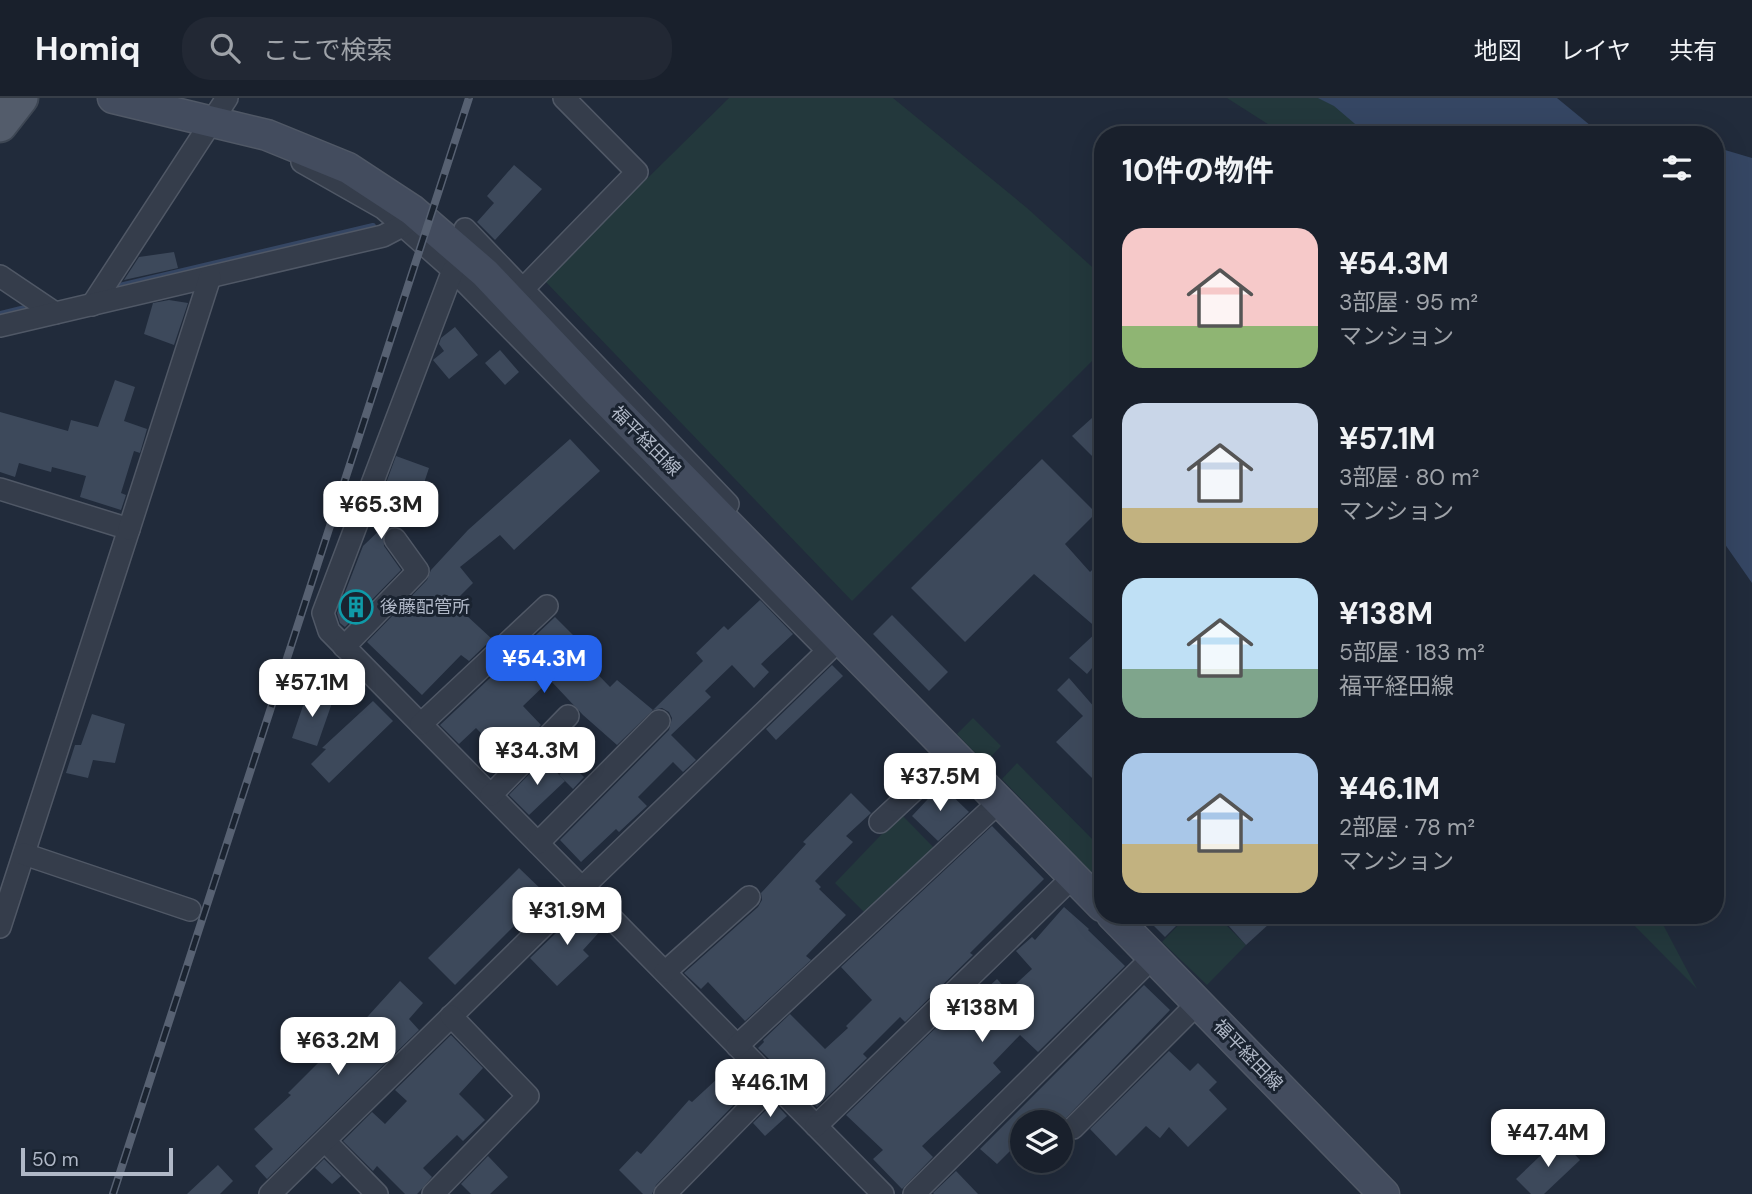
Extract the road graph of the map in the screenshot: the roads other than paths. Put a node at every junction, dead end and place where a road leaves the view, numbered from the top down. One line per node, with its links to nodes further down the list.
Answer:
1 (21, 98): 5 (main road)
2 (113, 98): 4 (main road, 福平経田線)
3 (564, 98): 12 (street)
4 (220, 109): 13 (street); 20 (main road, 福平経田線)
5 (0, 125)
6 (294, 157): 7 (street)
7 (404, 225): 9 (street); 11 (street)
8 (465, 229): 12 (street)
9 (453, 270): 20 (street); 21 (street)
10 (0, 276): 14 (street)
11 (210, 277): 13 (street); 17 (street)
12 (523, 289): 20 (street)
13 (92, 305): 14 (street)
14 (55, 313): 15 (street)
15 (0, 326)
16 (0, 489): 17 (street)
17 (129, 529): 30 (street)
18 (395, 539): 21 (street)
19 (547, 606): 24 (street)
20 (839, 639): 25 (main road, 福平経田線); 32 (street)
21 (344, 647): 24 (street)
22 (568, 716): 26 (street)
23 (659, 721): 29 (street)
24 (421, 724): 26 (street)
25 (954, 753): 27 (main road, 福平経田線); 28 (street)
26 (491, 795): 29 (street)
27 (1000, 801): 31 (main road, 福平経田線); 42 (street)
28 (880, 822)
29 (538, 843): 32 (street)
30 (24, 854): 35 (street); 37 (street)
31 (1074, 876): 33 (main road, 福平経田線); 44 (street)
32 (582, 888): 39 (street); 41 (street)
33 (1094, 897)
34 (750, 898): 39 (street)
35 (190, 910)
36 (1121, 924): 38 (main road, 福平経田線)
37 (0, 927)
38 (1153, 957): 40 (main road, 福平経田線); 52 (street)
39 (665, 972): 42 (street)
40 (1198, 1003): 45 (street); 53 (main road, 福平経田線)
41 (451, 1016): 46 (street); 49 (street)
42 (737, 1046): 43 (street)
43 (774, 1083): 44 (street); 50 (street)
44 (816, 1126): 51 (street)
45 (1073, 1128)
46 (325, 1141): 47 (street); 48 (street)
47 (367, 1190)
48 (270, 1194)
49 (433, 1194)
50 (666, 1194)
51 (883, 1194)
52 (914, 1194)
53 (1384, 1194)

